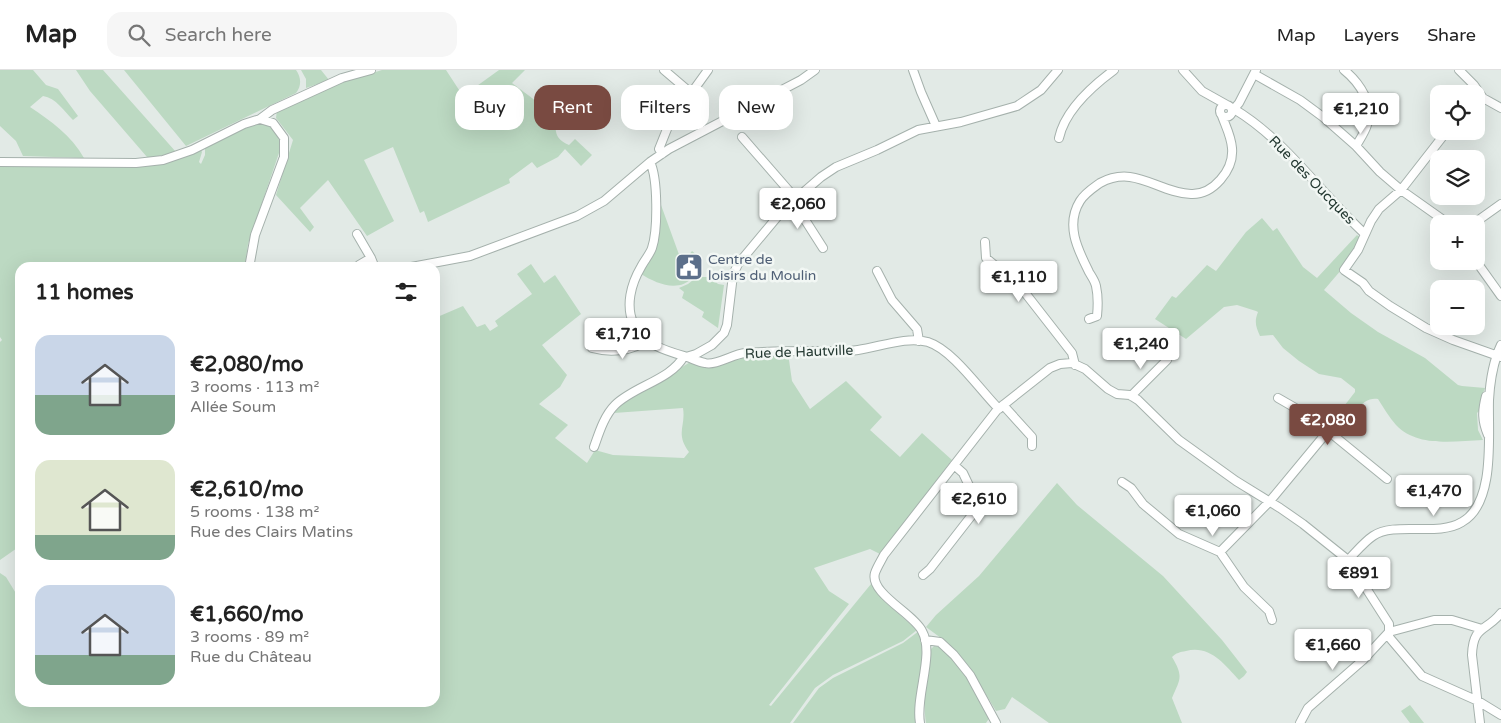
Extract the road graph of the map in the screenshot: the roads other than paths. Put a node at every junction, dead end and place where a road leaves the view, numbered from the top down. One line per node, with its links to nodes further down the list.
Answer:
1 (371, 70): 18 (street)
2 (664, 70): 12 (street)
3 (708, 70): 13 (street)
4 (816, 70): 25 (street)
5 (913, 70): 19 (street)
6 (1058, 70): 19 (street)
7 (1114, 70): 22 (street)
8 (1183, 70): 17 (street, Rue des Oucques)
9 (1344, 70): 24 (street)
10 (1459, 70): 14 (street)
11 (1255, 72): 17 (street); 24 (street)
12 (682, 85)
13 (697, 85)
14 (1474, 85)
15 (1485, 102): 16 (street)
16 (1501, 108)
17 (1228, 111): 34 (street, Rue des Oucques); 45 (street)
18 (260, 118): 26 (street); 38 (street)
19 (936, 126): 29 (street)
20 (666, 130): 25 (street)
21 (742, 137): 29 (street)
22 (1059, 138)
23 (1439, 140): 28 (street)
24 (1356, 146): 28 (street)
25 (662, 154): 27 (street)
26 (0, 162)
27 (650, 162): 41 (street); 46 (street, Rue de Hautville)
28 (1401, 190): 31 (street); 34 (street)
29 (795, 200): 36 (street); 50 (street)
30 (1501, 204): 32 (street)
31 (1436, 215)
32 (1485, 215)
33 (357, 234): 37 (street)
34 (1365, 234): 51 (street)
35 (985, 242): 53 (street)
36 (822, 248)
37 (371, 258): 39 (street); 40 (street)
38 (250, 262)
39 (364, 262)
40 (373, 262)
41 (438, 262)
42 (1482, 270): 44 (street)
43 (877, 271): 47 (street)
44 (1501, 296)
45 (1089, 319)
46 (647, 340): 49 (street); 50 (street, Rue de Hautville)
47 (919, 340): 50 (street, Rue de Hautville); 56 (street, Rue de Hautville)
48 (1501, 345): 51 (street)
49 (592, 348)
50 (685, 356): 59 (street)
51 (1498, 356): 65 (street)
52 (1167, 360): 54 (street)
53 (1075, 365): 54 (street); 56 (street)
54 (1131, 396): 63 (street)
55 (1278, 398): 57 (street)
56 (1001, 407): 58 (street, Rue de Hautville); 60 (street)
57 (1328, 431): 61 (street); 63 (street)
58 (1032, 446)
59 (594, 447)
60 (954, 465): 66 (street); 71 (street)
61 (1387, 479)
62 (1122, 482): 64 (street)
63 (1270, 501): 64 (street); 65 (street)
64 (1220, 552): 68 (street)
65 (1348, 560): 70 (street)
66 (923, 575)
67 (1501, 613): 69 (street)
68 (1272, 620)
69 (1482, 629): 70 (street); 72 (street)
70 (1389, 632): 72 (street); 76 (street)
71 (925, 640): 74 (street); 75 (street)
72 (1478, 701): 73 (street); 77 (street)
73 (1501, 715)
74 (920, 723)
75 (996, 723)
76 (1300, 723)
77 (1480, 723)

